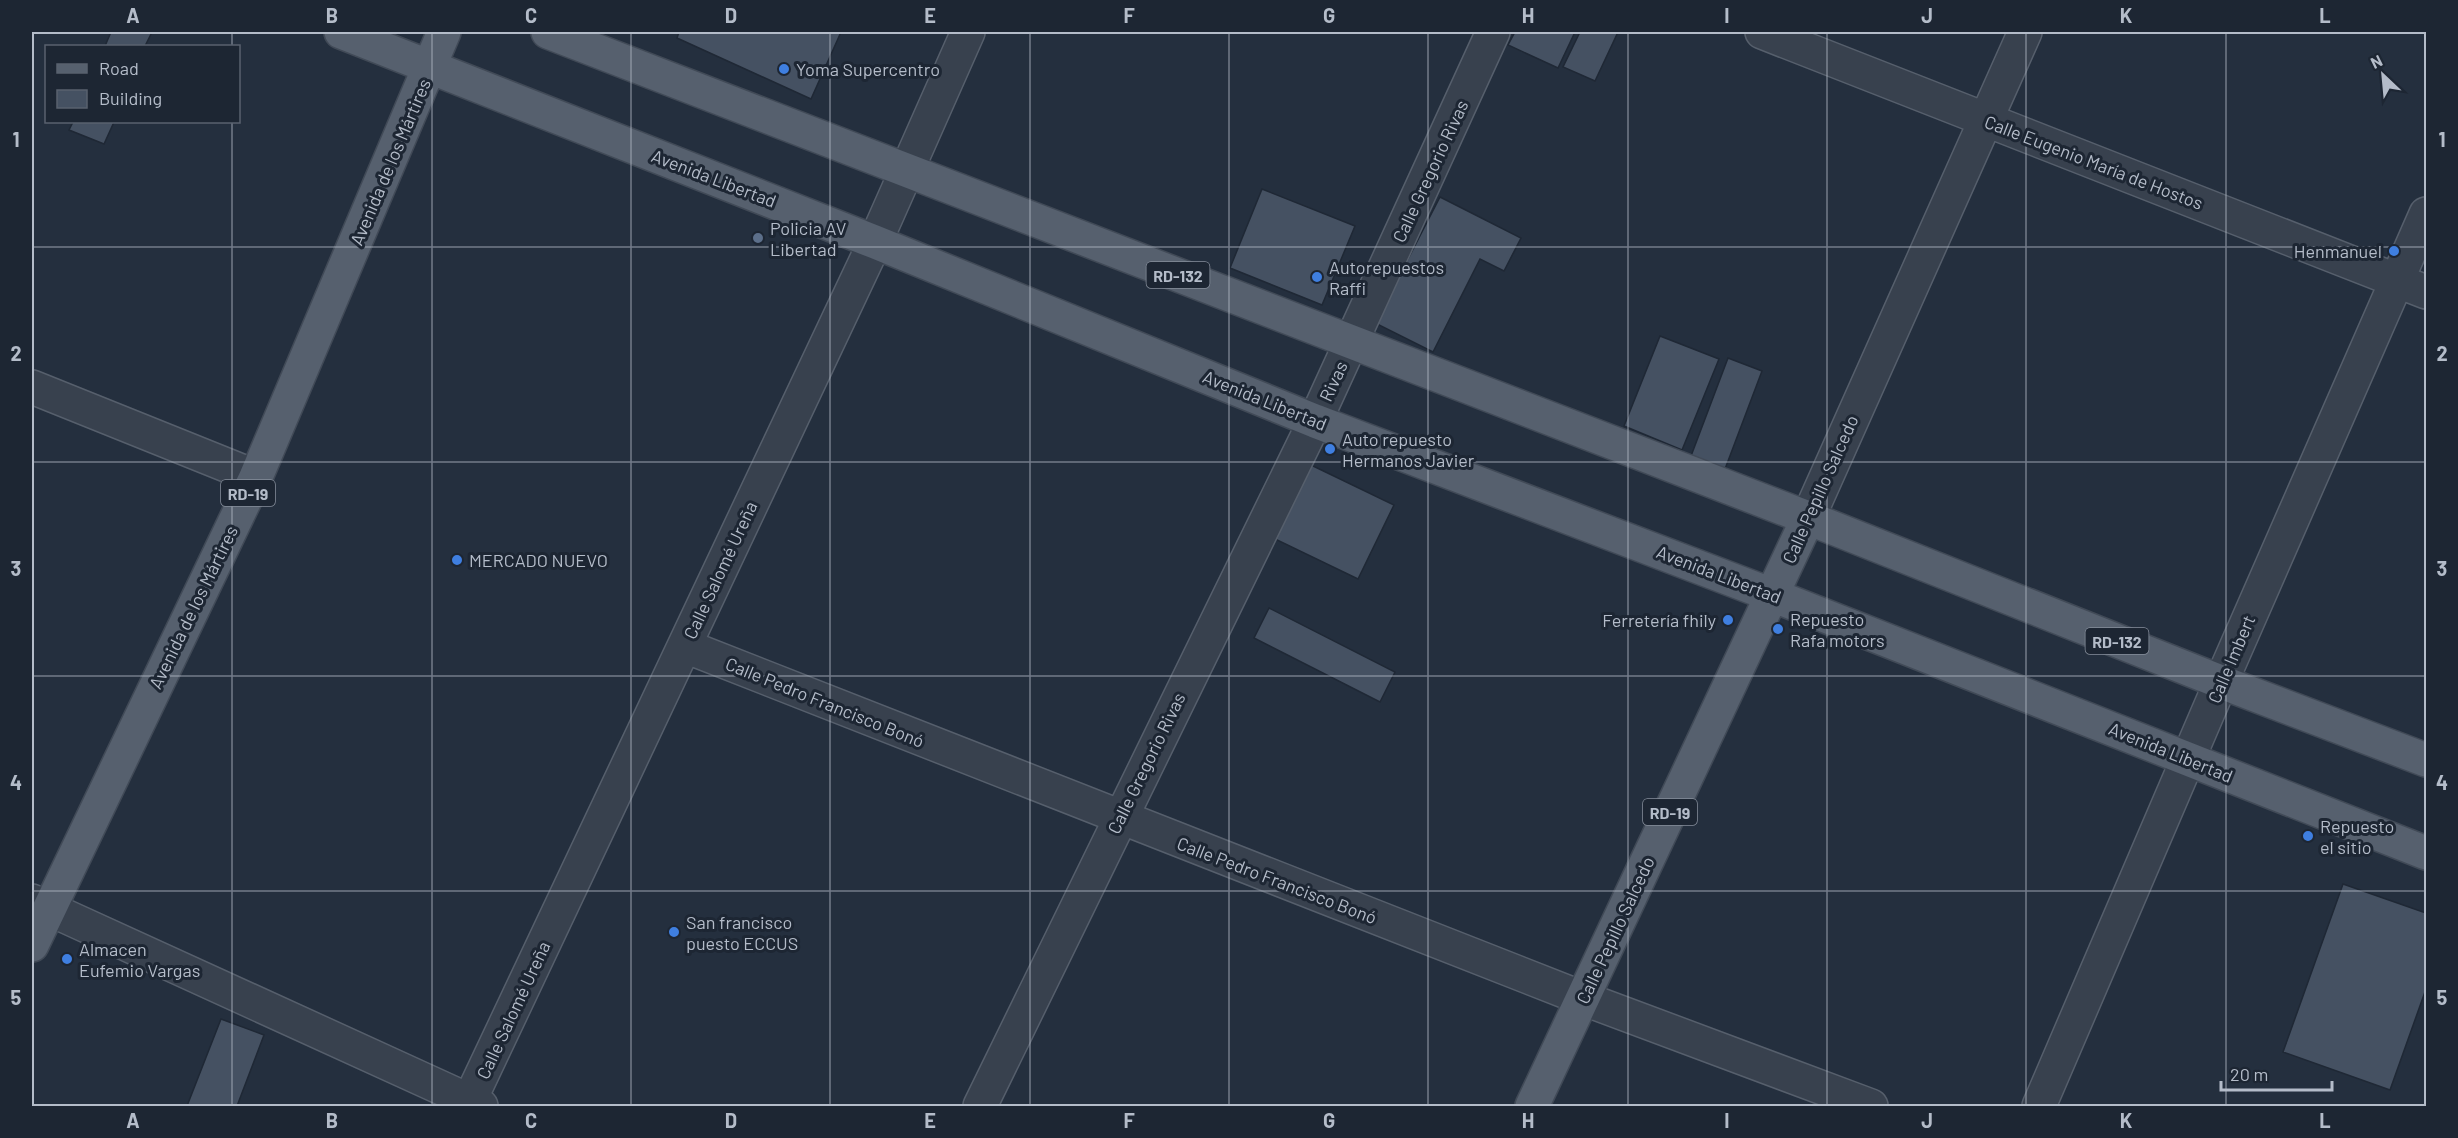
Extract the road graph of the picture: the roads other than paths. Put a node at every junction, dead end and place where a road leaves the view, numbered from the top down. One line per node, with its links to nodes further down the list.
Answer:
1 (341, 32): 8 (main road, Avenida Libertad)
2 (444, 32): 8 (main road, Avenida de los Mártires / RD-19)
3 (548, 32): 10 (main road, RD-132)
4 (968, 32): 10 (street, Calle Salomé Ureña)
5 (1493, 32): 15 (street, Calle Gregorio Rivas)
6 (1762, 32): 9 (street, Calle Eugenio María de Hostos)
7 (2025, 32): 9 (street, Calle Pepillo Salcedo)
8 (430, 67): 12 (main road, Avenida Libertad); 18 (main road, Avenida de los Mártires / RD-19)
9 (1986, 119): 13 (street, Calle Eugenio María de Hostos); 19 (street, Calle Pepillo Salcedo)
10 (908, 169): 12 (street, Calle Salomé Ureña); 15 (main road, RD-132)
11 (2427, 214): 13 (street, Calle Imbert)
12 (875, 242): 17 (main road, Avenida Libertad); 21 (street, Calle Salomé Ureña)
13 (2397, 280): 14 (street, Calle Eugenio María de Hostos); 22 (street, Calle Imbert)
14 (2427, 292)
15 (1352, 342): 17 (street, Rivas); 19 (main road, RD-132)
16 (32, 387): 18 (street)
17 (1315, 421): 20 (main road, Avenida Libertad); 25 (street, Calle Gregorio Rivas)
18 (256, 477): 27 (main road, Avenida de los Mártires / RD-19)
19 (1808, 518): 20 (main road, Calle Pepillo Salcedo / RD-19); 22 (main road, RD-132)
20 (1772, 595): 23 (main road, Avenida Libertad); 29 (main road, Calle Pepillo Salcedo / RD-19)
21 (685, 646): 25 (street, Calle Pedro Francisco Bonó); 30 (street, Calle Salomé Ureña)
22 (2221, 682): 23 (street, Calle Imbert); 24 (main road, RD-132)
23 (2189, 759): 26 (main road, Avenida Libertad); 34 (street, Calle Imbert)
24 (2427, 760)
25 (1119, 819): 29 (street, Calle Pedro Francisco Bonó); 31 (street, Calle Gregorio Rivas)
26 (2427, 853)
27 (40, 905): 28 (main road, Avenida de los Mártires / RD-19); 30 (street)
28 (32, 945)
29 (1582, 998): 32 (main road, Calle Pepillo Salcedo / RD-19); 33 (street, Calle Pedro Francisco Bonó)
30 (472, 1105)
31 (980, 1107)
32 (1532, 1107)
33 (1872, 1107)
34 (2039, 1107)

